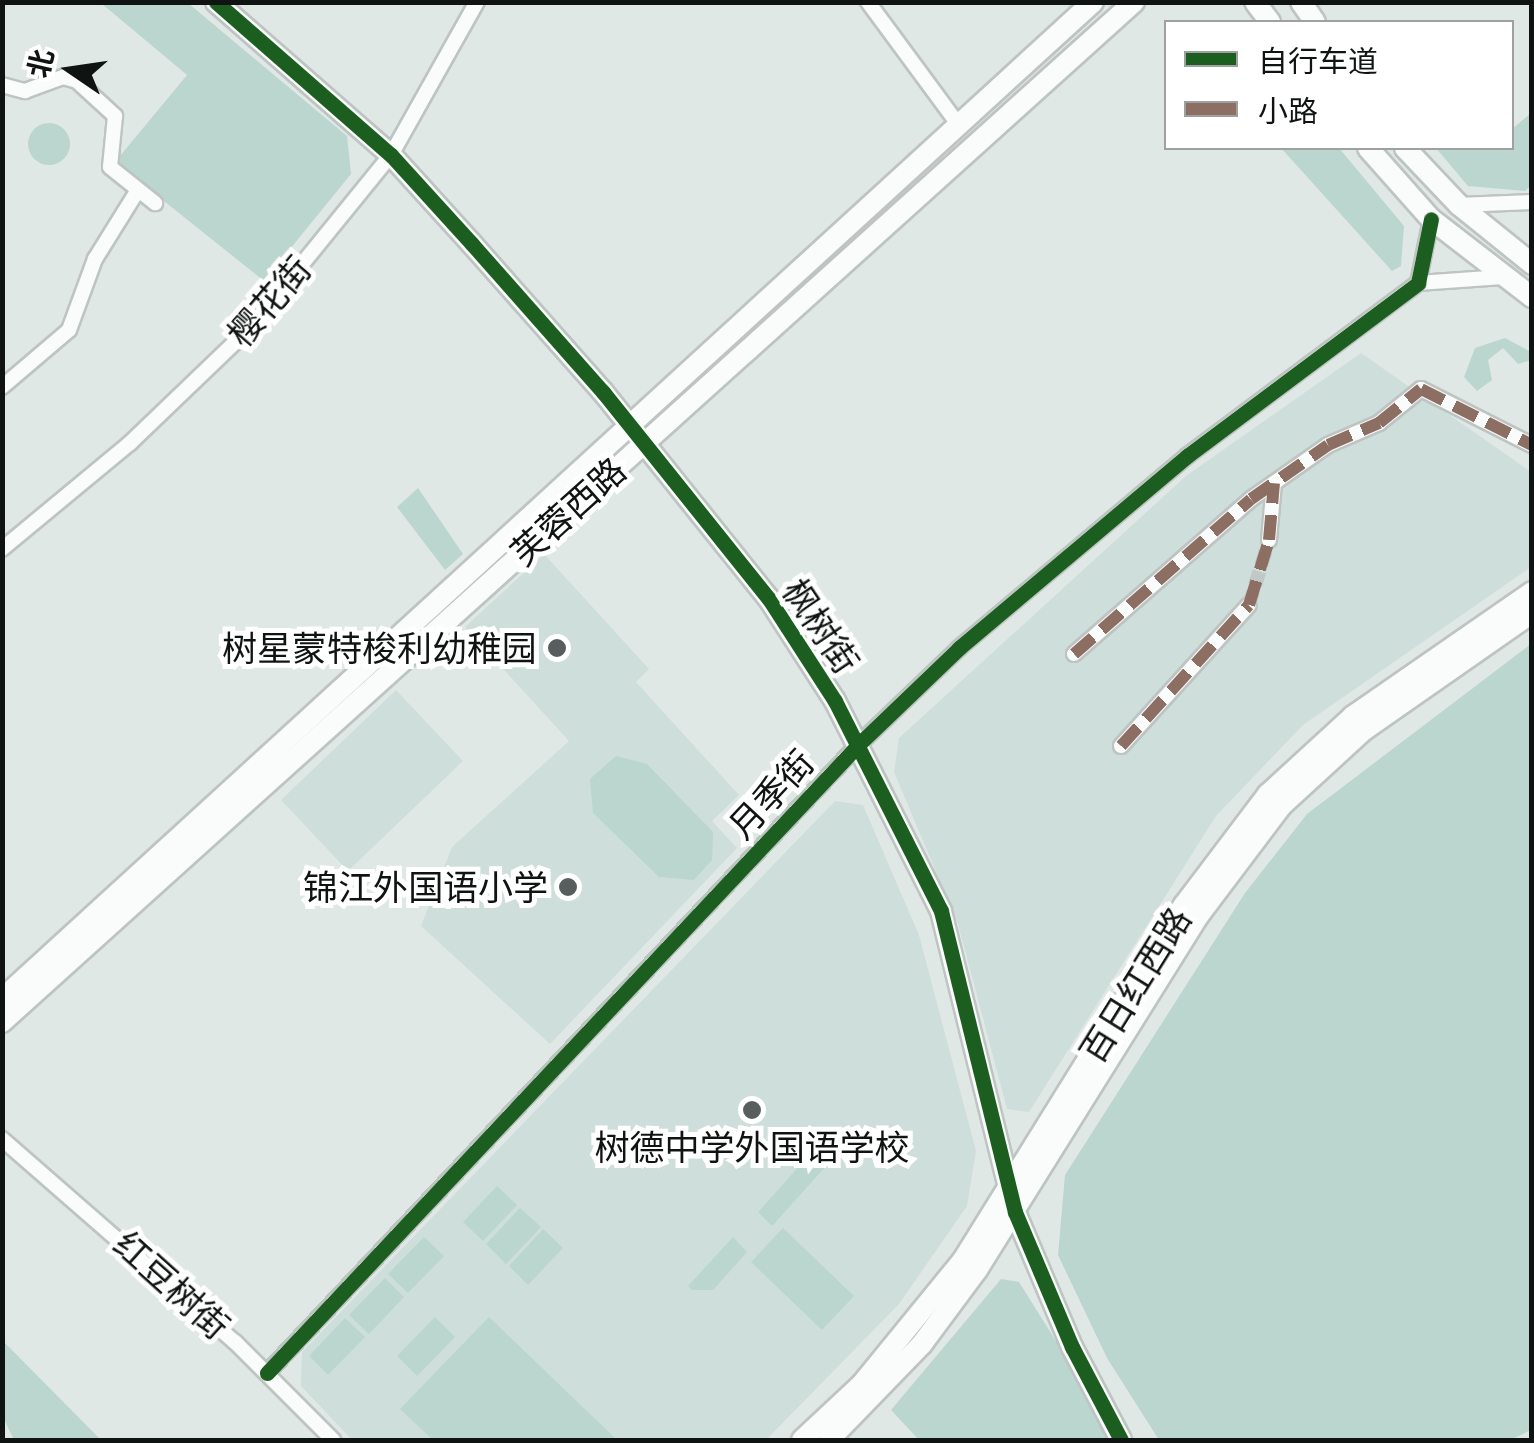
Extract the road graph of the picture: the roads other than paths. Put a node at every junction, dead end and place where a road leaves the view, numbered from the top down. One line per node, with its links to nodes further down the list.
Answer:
1 (216, 2): 10 (street, 枫树街)
2 (478, 2): 10 (street, 樱花街)
3 (868, 2): 7 (street)
4 (1092, 2): 7 (street, 芙蓉西路)
5 (1134, 2): 21 (street, 芙蓉西路)
6 (2, 85): 11 (street)
7 (960, 127): 21 (street, 芙蓉西路)
8 (1370, 150): 15 (street)
9 (1407, 150): 14 (street)
10 (391, 156): 21 (street, 枫树街); 25 (street, 樱花街)
11 (138, 190): 13 (street); 20 (street)
12 (1532, 202): 14 (street)
13 (155, 203)
14 (1459, 205): 16 (street)
15 (1431, 219): 17 (street); 18 (street)
16 (1532, 264)
17 (1504, 277): 18 (street); 19 (street)
18 (1418, 283): 30 (street, 月季街)
19 (1532, 297)
20 (2, 387)
21 (636, 436): 30 (street, 枫树街); 32 (street, 芙蓉西路); 33 (street, 芙蓉西路)
22 (1532, 445): 23 (street)
23 (1274, 482): 24 (street); 29 (street)
24 (1269, 540)
25 (2, 549)
26 (1532, 592): 35 (street, 百日红西路)
27 (1249, 605): 31 (street)
28 (1532, 613): 35 (street, 百日红西路)
29 (1074, 654)
30 (859, 744): 35 (street, 枫树街); 36 (street, 月季街)
31 (1121, 746)
32 (2, 999)
33 (2, 1022)
34 (2, 1139): 36 (street, 红豆树街)
35 (1013, 1201): 38 (street, 百日红西路); 39 (street, 百日红西路); 40 (street, 枫树街)
36 (267, 1373): 37 (street, 红豆树街)
37 (333, 1440)
38 (802, 1440)
39 (829, 1440)
40 (1121, 1440)

